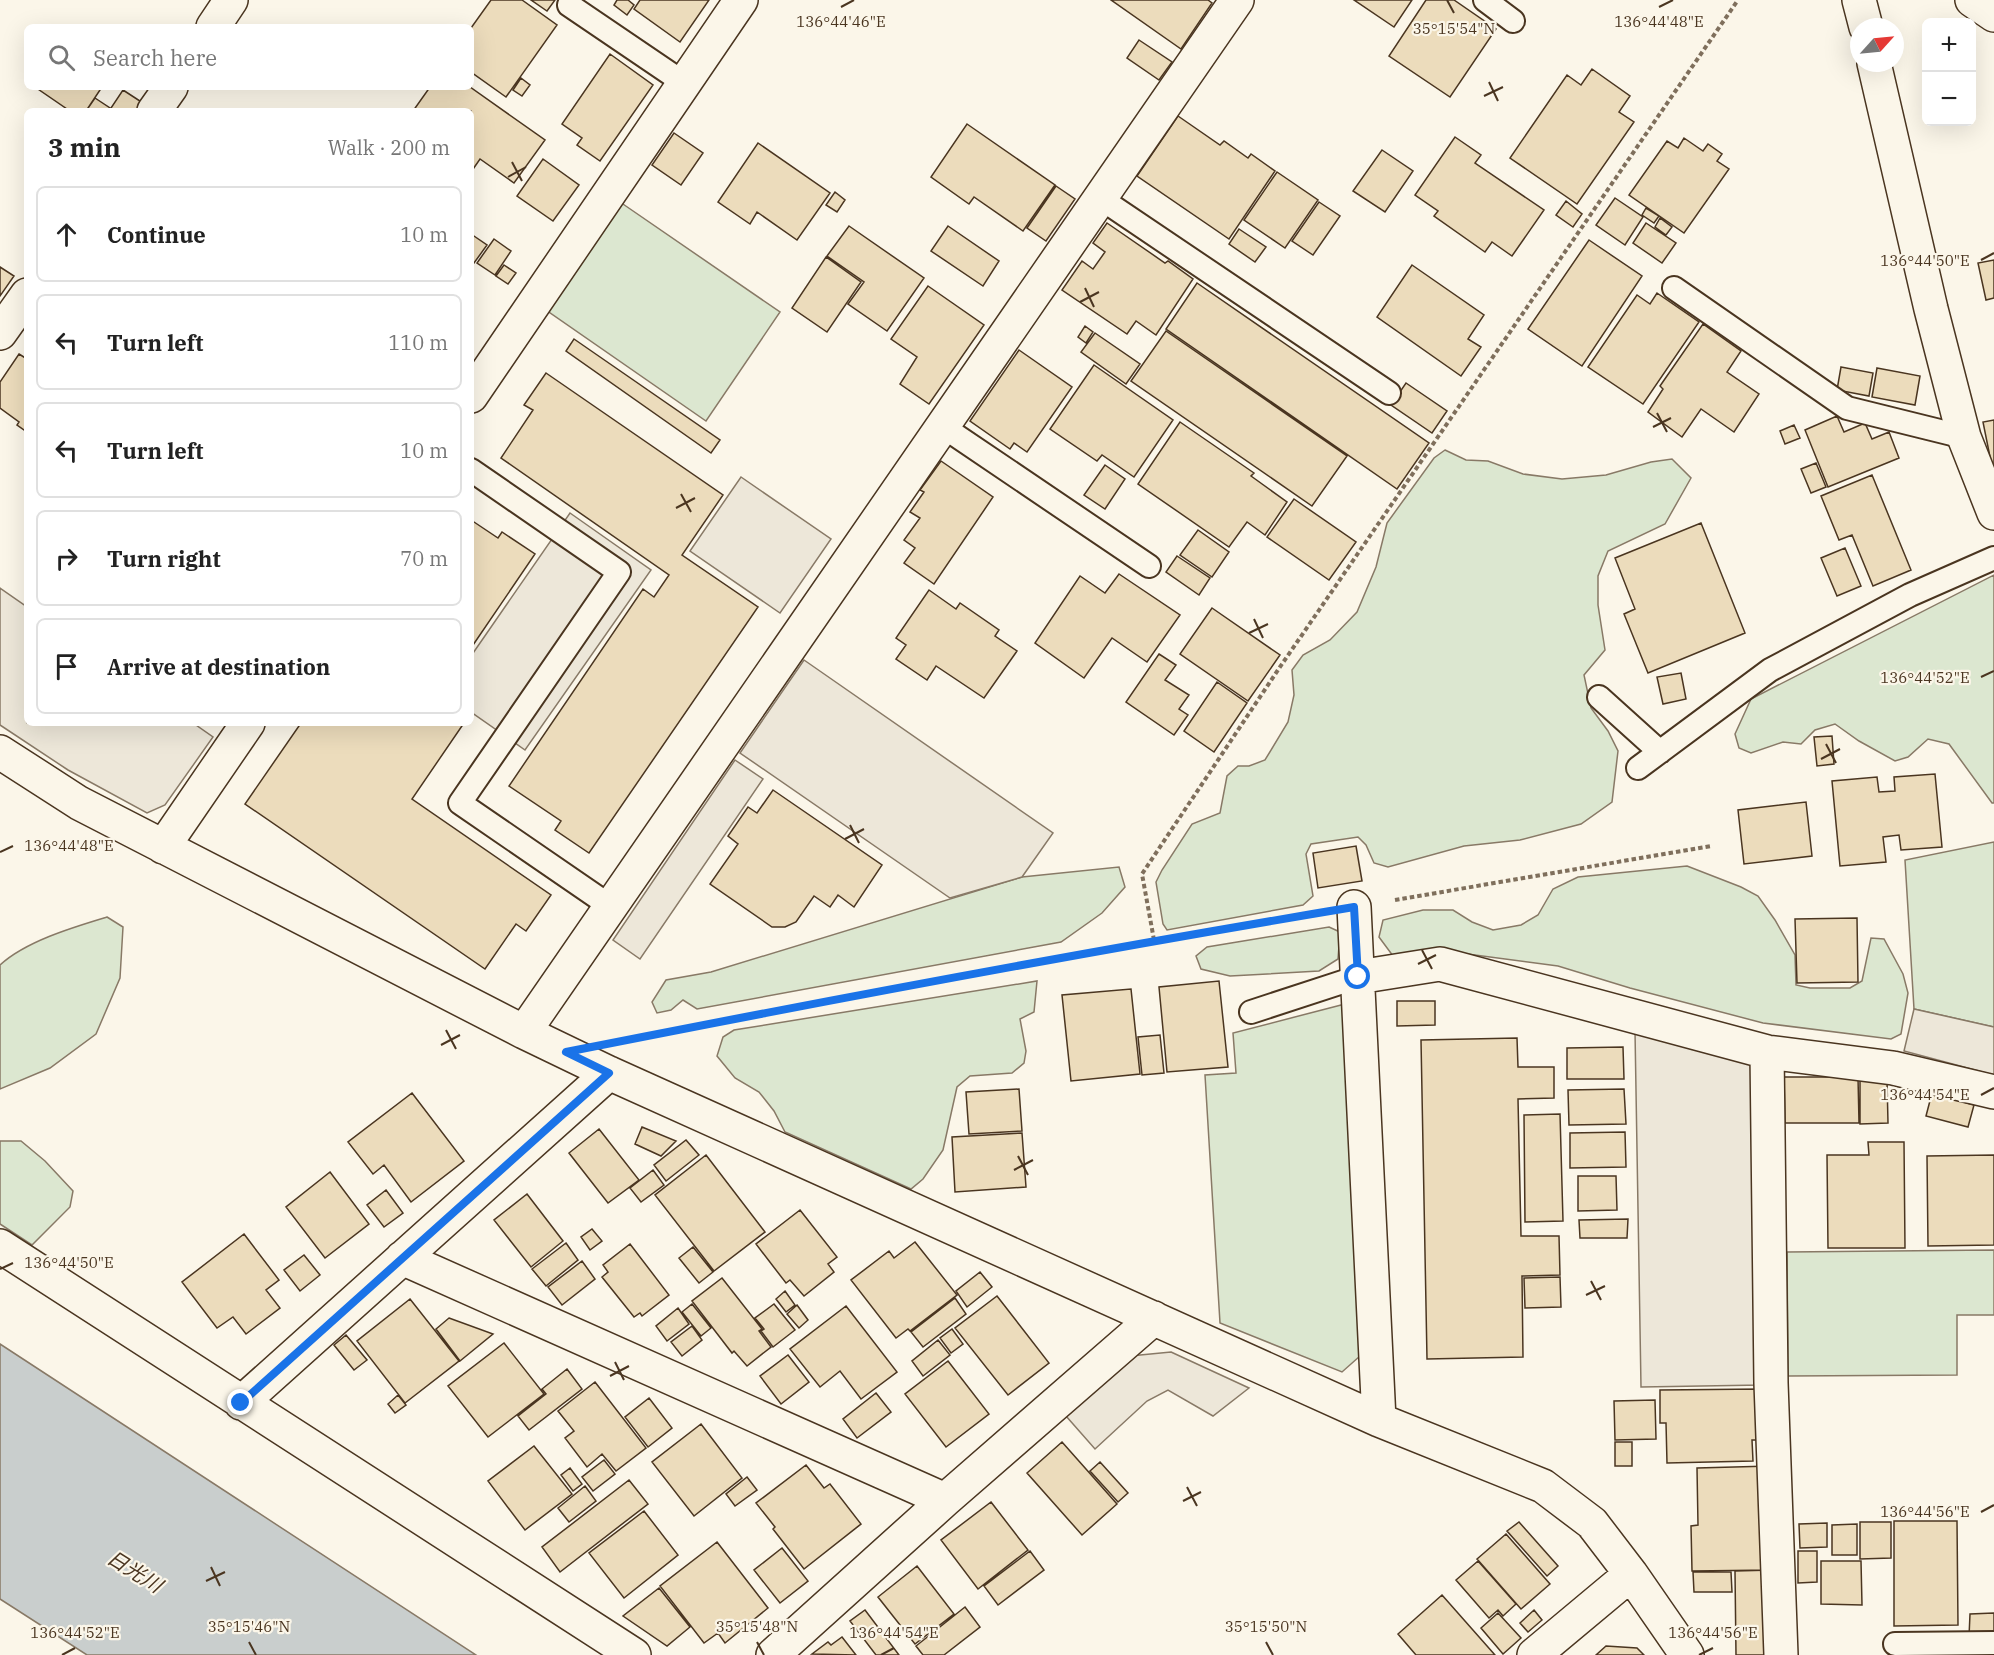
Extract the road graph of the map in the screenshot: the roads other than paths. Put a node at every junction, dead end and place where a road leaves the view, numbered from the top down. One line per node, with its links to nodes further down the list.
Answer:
1 (231, 0): 11 (street)
2 (741, 0): 13 (street)
3 (1237, 0): 16 (street)
4 (1485, 0): 10 (lane)
5 (1859, 0): 9 (street)
6 (1972, 0): 8 (street)
7 (569, 5): 13 (lane)
8 (1994, 15)
9 (1864, 18)
10 (1514, 21)
11 (215, 24)
12 (1876, 72): 23 (street)
13 (684, 83): 20 (street)
14 (169, 90): 15 (street)
15 (156, 108)
16 (1100, 198): 21 (lane); 22 (street)
17 (1674, 288): 23 (lane)
18 (24, 298): 19 (street)
19 (0, 333)
20 (474, 392)
21 (1389, 393)
22 (942, 426): 27 (lane); 34 (street)
23 (1964, 437): 25 (street)
24 (474, 472): 34 (lane)
25 (1994, 513)
26 (1994, 558): 31 (lane)
27 (1149, 566)
28 (1599, 697): 31 (lane)
29 (246, 726): 33 (street)
30 (0, 752): 33 (street)
31 (1660, 752): 32 (lane)
32 (1638, 768)
33 (164, 847): 38 (street)
34 (610, 906): 38 (street)
35 (1354, 907): 36 (street)
36 (1358, 977): 37 (lane); 39 (street); 46 (street)
37 (1251, 1012)
38 (524, 1032): 40 (street)
39 (1767, 1052): 41 (street); 55 (street)
40 (609, 1073): 43 (street); 44 (street)
41 (1994, 1092)
42 (0, 1246): 45 (street)
43 (402, 1258): 45 (street); 47 (street)
44 (1154, 1318): 46 (street); 47 (street)
45 (241, 1403): 51 (street)
46 (1379, 1420): 48 (street)
47 (945, 1500): 52 (street)
48 (1631, 1574): 53 (street); 54 (street)
49 (1994, 1643): 50 (lane)
50 (1894, 1644)
51 (634, 1655)
52 (773, 1655)
53 (1534, 1655)
54 (1687, 1655)
55 (1781, 1655)

